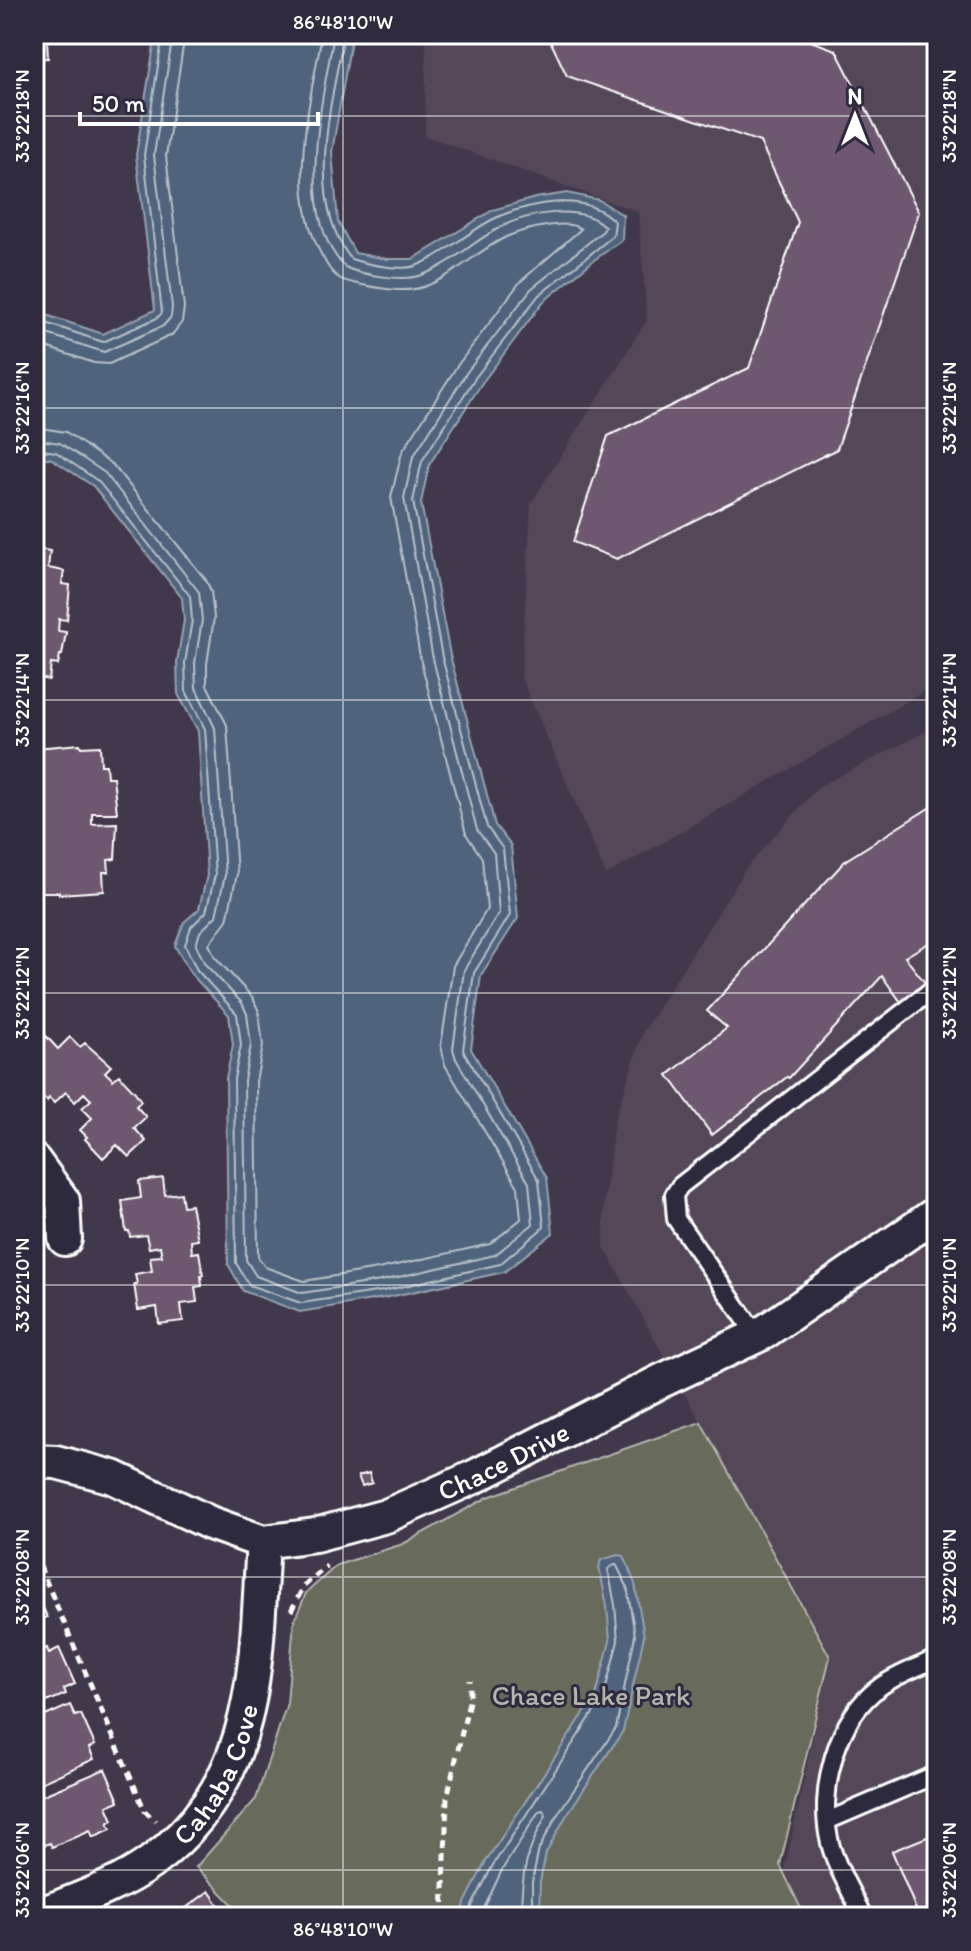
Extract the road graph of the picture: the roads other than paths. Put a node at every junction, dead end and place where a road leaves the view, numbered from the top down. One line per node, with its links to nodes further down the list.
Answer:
1 (937, 986): 5 (lane)
2 (34, 1161): 4 (street)
3 (937, 1213): 5 (street, Chace Drive)
4 (65, 1239)
5 (757, 1336): 7 (street, Chace Drive)
6 (34, 1461): 7 (street, Chace Drive)
7 (263, 1542): 11 (street, Cahaba Cove)
8 (937, 1658): 10 (lane)
9 (937, 1774): 10 (lane)
10 (827, 1821): 12 (lane)
11 (34, 1917)
12 (863, 1917)

